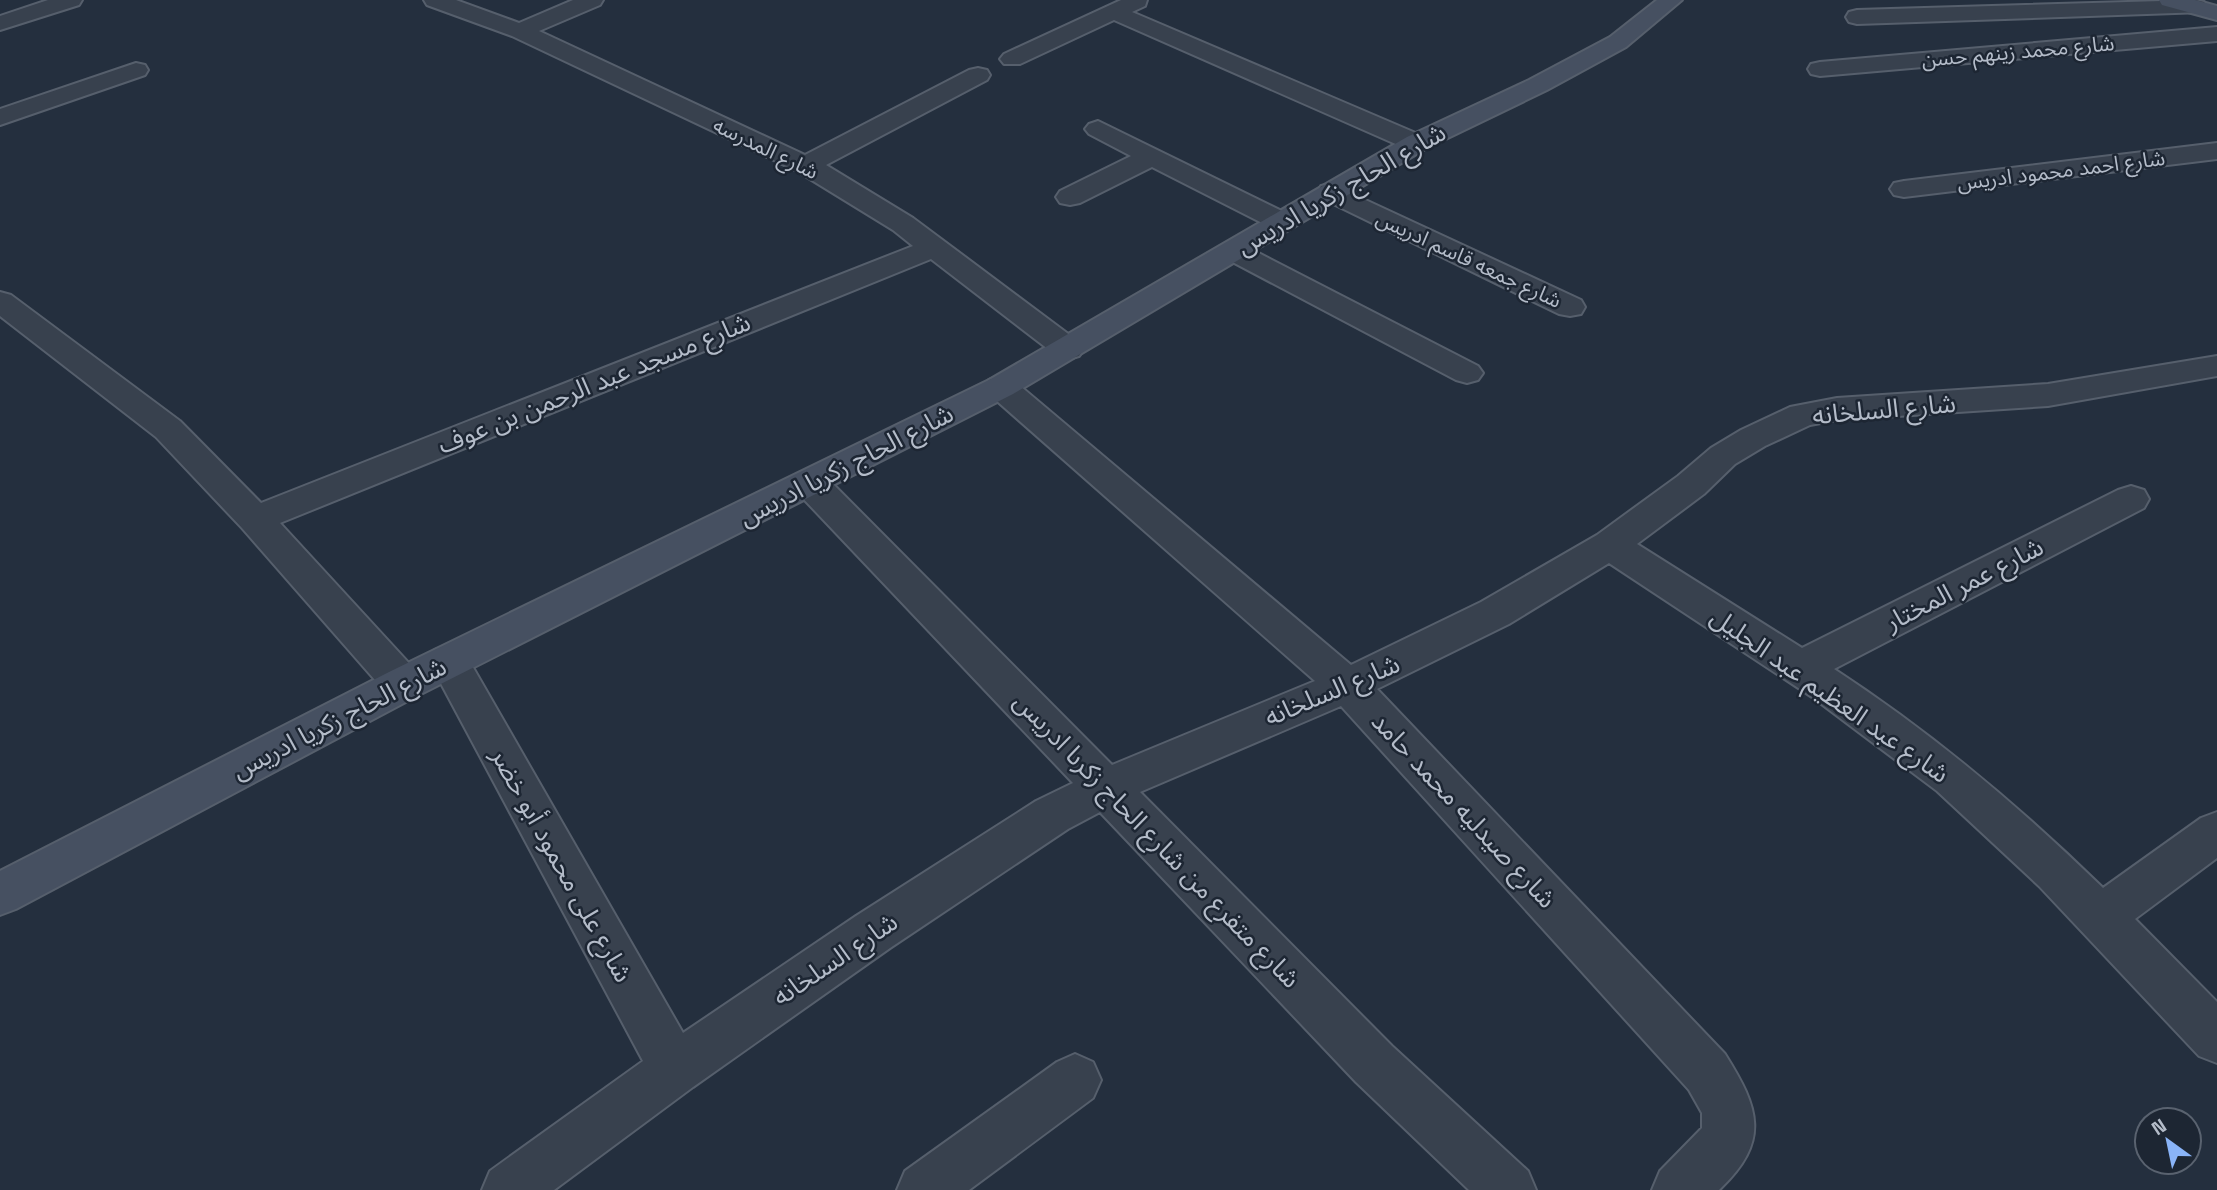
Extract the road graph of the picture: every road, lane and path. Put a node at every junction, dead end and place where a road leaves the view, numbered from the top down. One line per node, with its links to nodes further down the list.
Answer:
1 (71, 0): 10 (street)
2 (435, 0): 11 (street, شارع المدرسه)
3 (592, 0): 11 (street)
4 (1138, 0): 8 (street)
5 (1671, 0): 19 (street, شارع الحاج زكريا ادريس)
6 (2170, 0): 7 (street)
7 (2207, 10): 9 (street)
8 (1114, 12): 13 (street); 19 (street)
9 (1857, 17)
10 (0, 23)
11 (520, 31): 22 (street, شارع المدرسه)
12 (2217, 34): 14 (street, شارع محمد زينهم حسن)
13 (1012, 59)
14 (1820, 69)
15 (136, 70): 17 (street)
16 (978, 75): 22 (street)
17 (0, 117)
18 (1098, 129): 21 (street)
19 (1416, 143): 24 (street, شارع الحاج زكريا ادريس)
20 (2217, 151): 23 (street, شارع احمد محمود ادريس)
21 (1152, 156): 25 (street); 26 (street)
22 (806, 165): 27 (street, شارع المدرسه)
23 (1904, 189)
24 (1331, 192): 26 (street, شارع الحاج زكريا ادريس); 30 (street, شارع جمعه قاسم ادريس)
25 (1070, 197)
26 (1282, 222): 28 (street, شارع الحاج زكريا ادريس)
27 (933, 248): 31 (street, شارع المدرسه); 37 (street, شارع مسجد عبد الرحمن بن عوف)
28 (1233, 251): 31 (street, شارع الحاج زكريا ادريس); 33 (street)
29 (0, 301): 37 (street)
30 (1570, 307)
31 (1068, 349): 34 (street, شارع الحاج زكريا ادريس)
32 (2217, 366): 38 (street, شارع السلخانه)
33 (1467, 373)
34 (1001, 387): 35 (street, شارع الحاج زكريا ادريس); 42 (street, شارع صيدليه محمد حامد)
35 (810, 483): 39 (street, شارع الحاج زكريا ادريس); 43 (street, شارع متفرع من شارع الحاج زكرىا ادريس)
36 (2130, 499): 40 (street, شارع عمر المختار)
37 (255, 519): 41 (street)
38 (1609, 545): 40 (street, شارع عبد العظيم عبد الجليل); 42 (street, شارع السلخانه)
39 (449, 661): 41 (street, شارع الحاج زكريا ادريس); 48 (street, شارع على محمود أبو خضر)
40 (1798, 669): 46 (street, شارع عبد العظيم عبد الجليل)
41 (403, 684): 45 (street, شارع الحاج زكريا ادريس)
42 (1347, 685): 43 (street, شارع السلخانه); 53 (street, شارع صيدليه محمد حامد)
43 (1106, 787): 48 (street, شارع السلخانه); 52 (street, شارع متفرع من شارع الحاج زكرىا ادريس)
44 (2217, 832): 46 (street)
45 (0, 894)
46 (2099, 918): 47 (street, شارع عبد العظيم عبد الجليل)
47 (2217, 1038)
48 (675, 1069): 50 (street, شارع السلخانه)
49 (1075, 1080): 51 (street)
50 (509, 1190)
51 (924, 1190)
52 (1509, 1190)
53 (1679, 1190)

